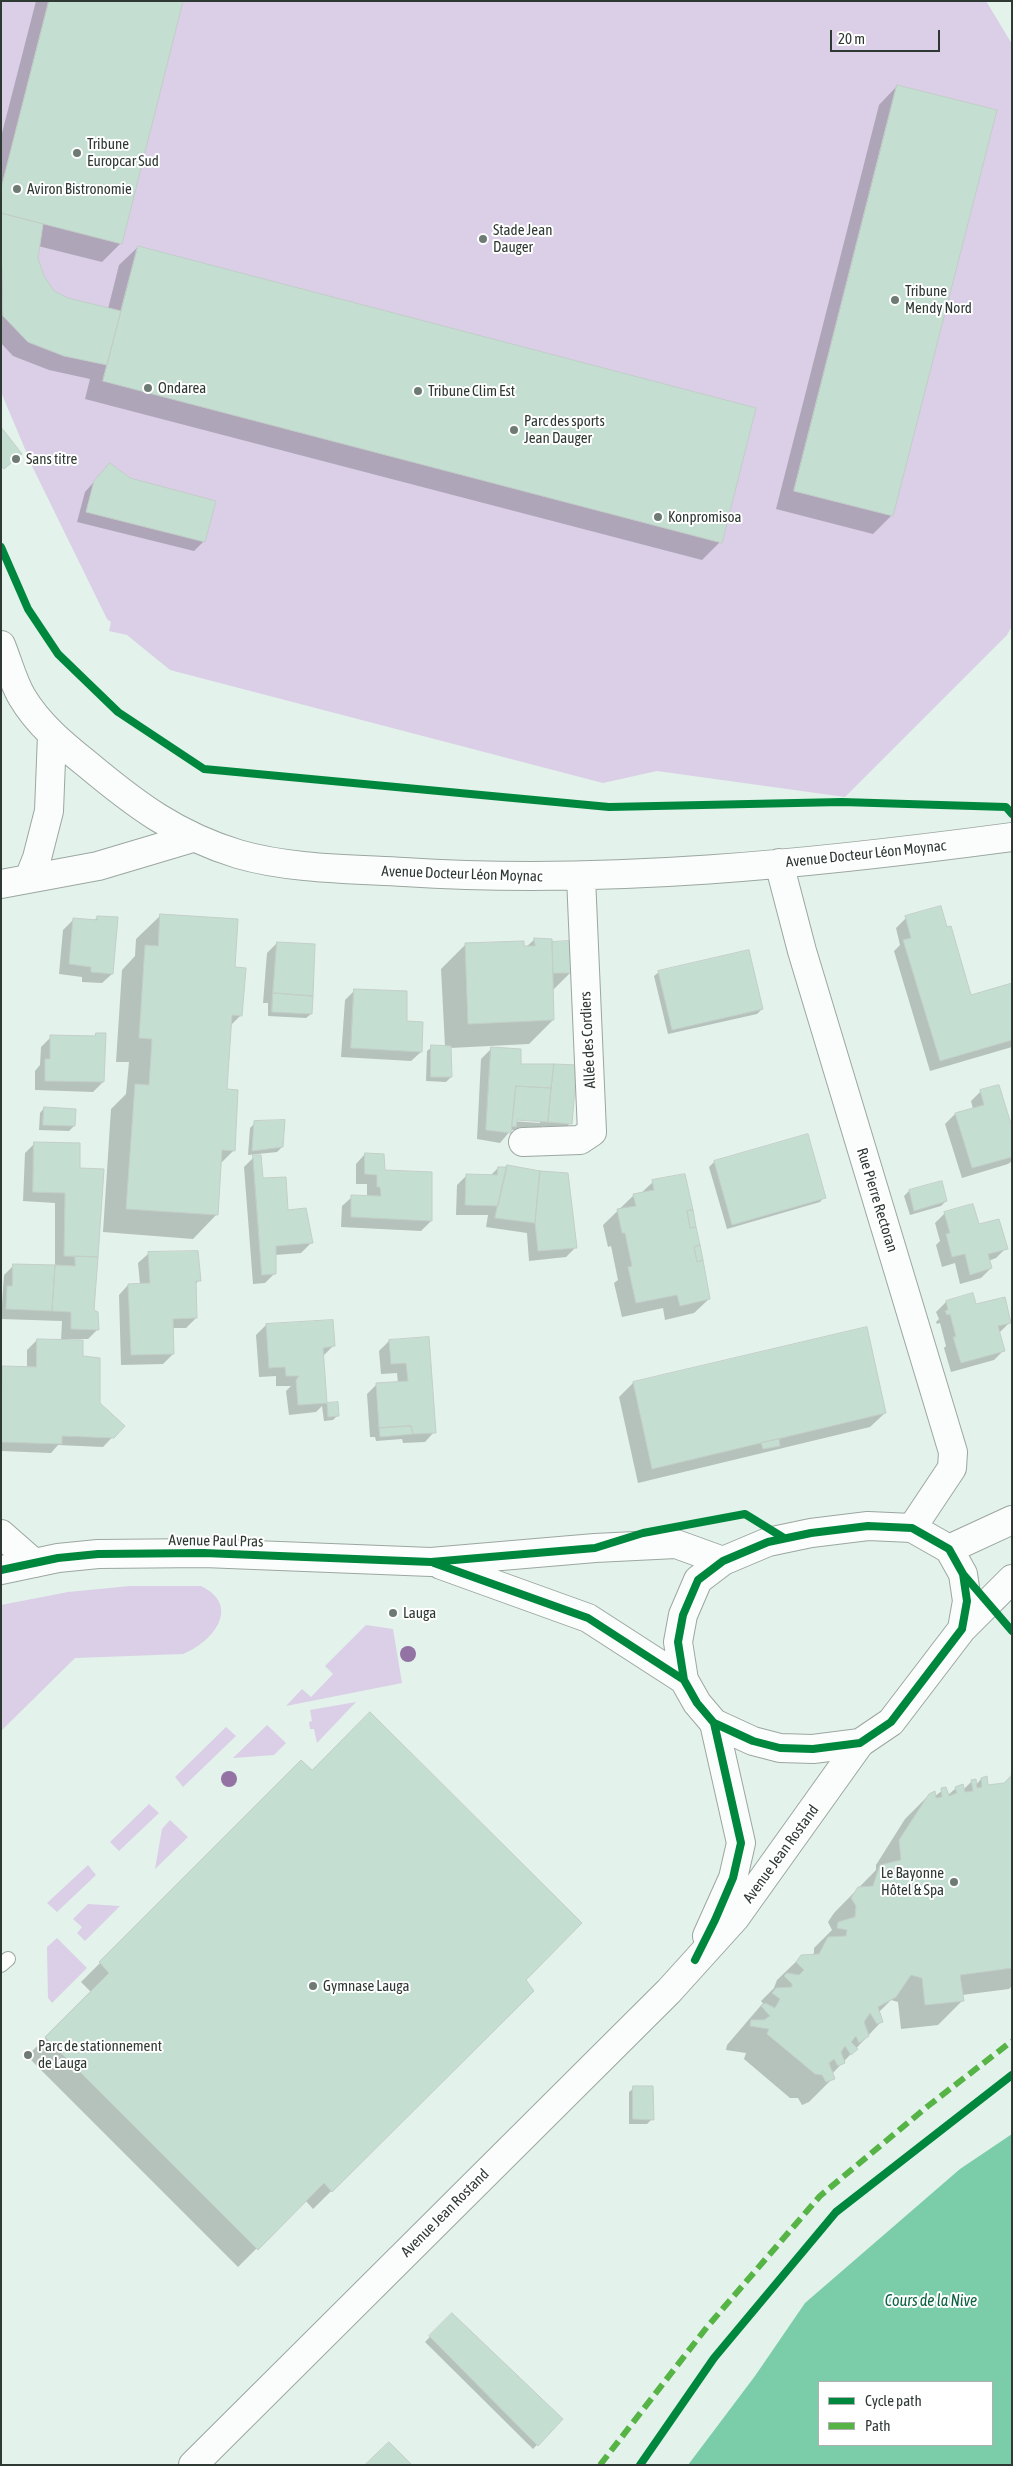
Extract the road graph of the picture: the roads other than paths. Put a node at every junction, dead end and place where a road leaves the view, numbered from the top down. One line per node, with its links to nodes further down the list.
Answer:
1 (1, 646): 2 (street, Avenue Docteur Léon Moynac)
2 (52, 735): 4 (street, Avenue Docteur Léon Moynac); 7 (street)
3 (1012, 837): 5 (street, Avenue Docteur Léon Moynac)
4 (192, 838): 6 (street, Avenue Docteur Léon Moynac); 7 (street)
5 (779, 863): 6 (street, Avenue Docteur Léon Moynac); 11 (street, Rue Pierre Rectoran)
6 (581, 877): 9 (street, Allée des Cordiers)
7 (29, 878): 8 (street)
8 (1, 884)
9 (523, 1142)
10 (1012, 1520): 13 (street)
11 (912, 1528): 13 (street); 14 (street)
12 (1, 1534): 16 (street)
13 (949, 1549): 19 (street)
14 (723, 1561): 15 (street, Avenue Paul Pras); 20 (street)
15 (431, 1562): 16 (street, Avenue Paul Pras); 20 (street, Avenue Paul Pras)
16 (34, 1563): 17 (street, Avenue Paul Pras)
17 (1, 1570)
18 (1012, 1579): 19 (street)
19 (962, 1629): 22 (street)
20 (684, 1680): 21 (street)
21 (714, 1723): 22 (street); 23 (street, Avenue Jean Rostand)
22 (860, 1743): 23 (street, Avenue Jean Rostand)
23 (695, 1960): 24 (street, Avenue Jean Rostand)
24 (193, 2465)

